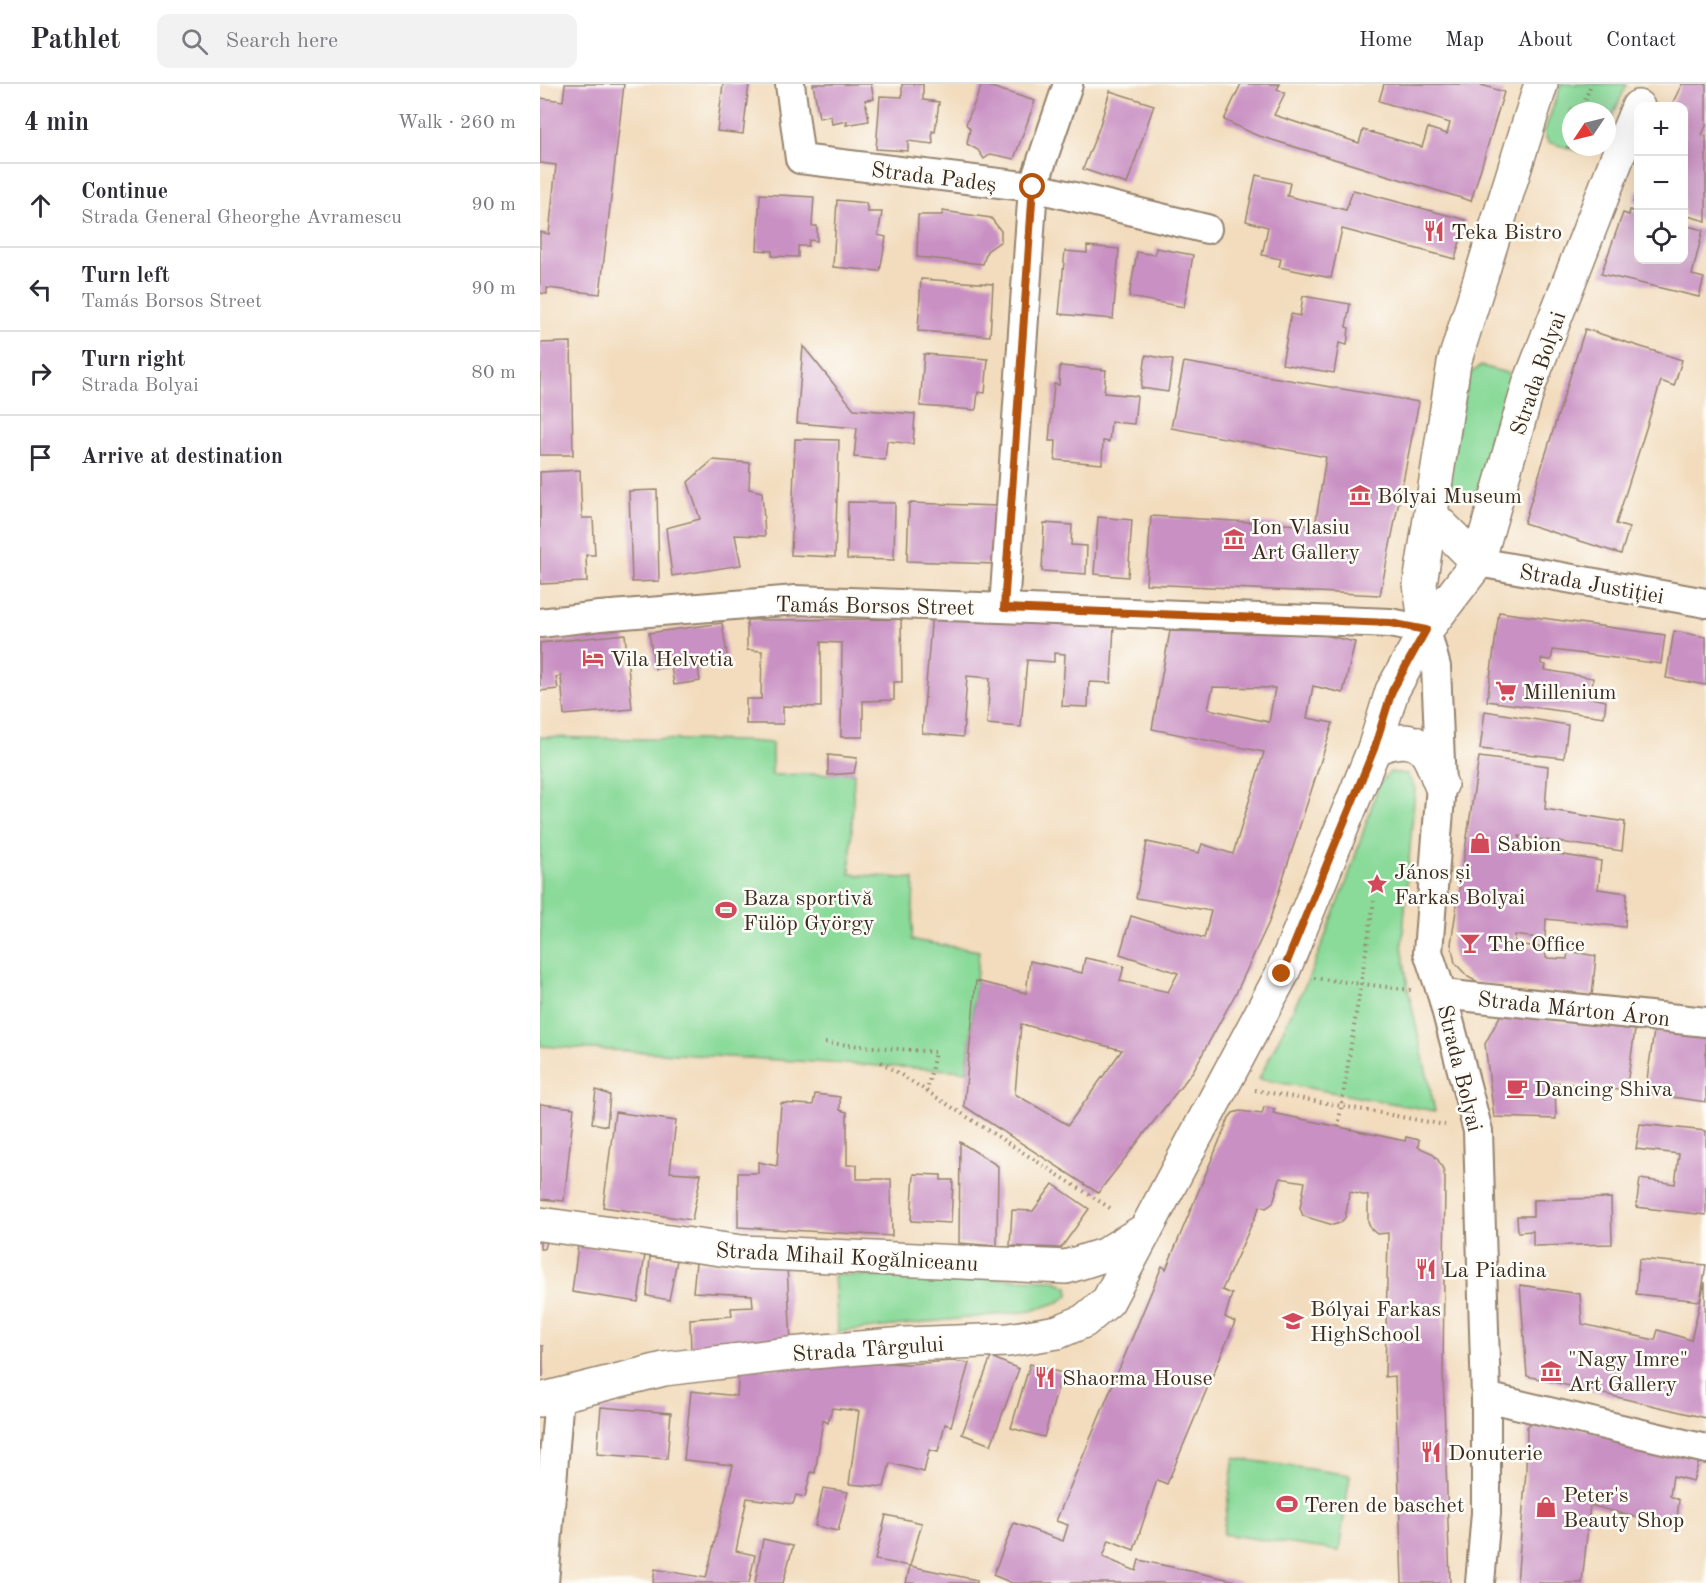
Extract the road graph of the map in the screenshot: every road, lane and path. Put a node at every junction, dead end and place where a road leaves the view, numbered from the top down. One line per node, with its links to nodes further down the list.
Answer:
1 (790, 84): 9 (street, Strada Padeș)
2 (1068, 84): 9 (street)
3 (1541, 84): 11 (street, Strada Bolyai)
4 (1591, 84): 6 (path)
5 (1648, 84): 7 (street, Strada Bolyai)
6 (1584, 102)
7 (1641, 102)
8 (1634, 119): 12 (street, Strada Bolyai)
9 (1033, 187): 10 (street, Strada Padeș); 14 (street)
10 (1207, 229)
11 (1432, 516): 12 (street); 16 (street, Strada Bolyai)
12 (1478, 562): 13 (street, Strada Justiției); 16 (street, Strada Bolyai)
13 (1706, 603)
14 (1004, 608): 15 (street, Tamás Borsos Street); 16 (street, Tamás Borsos Street)
15 (540, 623)
16 (1426, 630): 17 (street, Strada Bolyai); 18 (street, Strada Bolyai)
17 (1374, 749): 18 (street); 33 (street, Strada Bolyai)
18 (1441, 785): 22 (street, Strada Bolyai)
19 (1374, 901): 21 (path)
20 (1309, 977): 21 (path)
21 (1361, 984): 22 (path); 28 (path)
22 (1430, 992): 23 (street, Strada Márton Áron); 34 (street, Strada Bolyai)
23 (1706, 1022)
24 (825, 1043): 27 (path)
25 (881, 1062): 27 (path)
26 (1253, 1090): 28 (path)
27 (927, 1092): 31 (path)
28 (1341, 1106): 29 (path); 30 (path)
29 (1338, 1127)
30 (1457, 1127)
31 (1110, 1208)
32 (540, 1224): 33 (street, Strada Mihail Kogălniceanu)
33 (1146, 1228): 35 (street, Strada Târgului)
34 (1486, 1397): 36 (street); 38 (street, Strada Bolyai)
35 (549, 1398): 37 (street)
36 (1706, 1449)
37 (544, 1583)
38 (1480, 1583)

